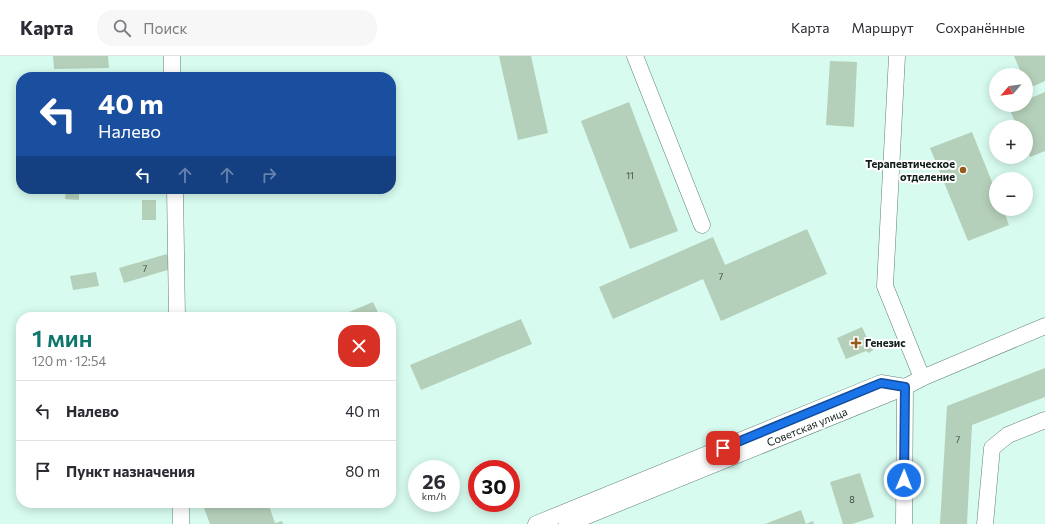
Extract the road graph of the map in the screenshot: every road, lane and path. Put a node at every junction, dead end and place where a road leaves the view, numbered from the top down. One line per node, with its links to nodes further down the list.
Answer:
1 (172, 56): 4 (street)
2 (635, 56): 6 (street)
3 (897, 56): 9 (street)
4 (172, 72)
5 (175, 194): 7 (street)
6 (702, 226)
7 (177, 312)
8 (1045, 326): 9 (street, Советская улица)
9 (922, 378): 10 (street, Советская улица)
10 (905, 387): 14 (street); 15 (street, Советская улица); 16 (street)
11 (1045, 420): 17 (street)
12 (181, 508): 13 (street)
13 (181, 524)
14 (536, 524)
15 (567, 524)
16 (904, 524)
17 (985, 524)

